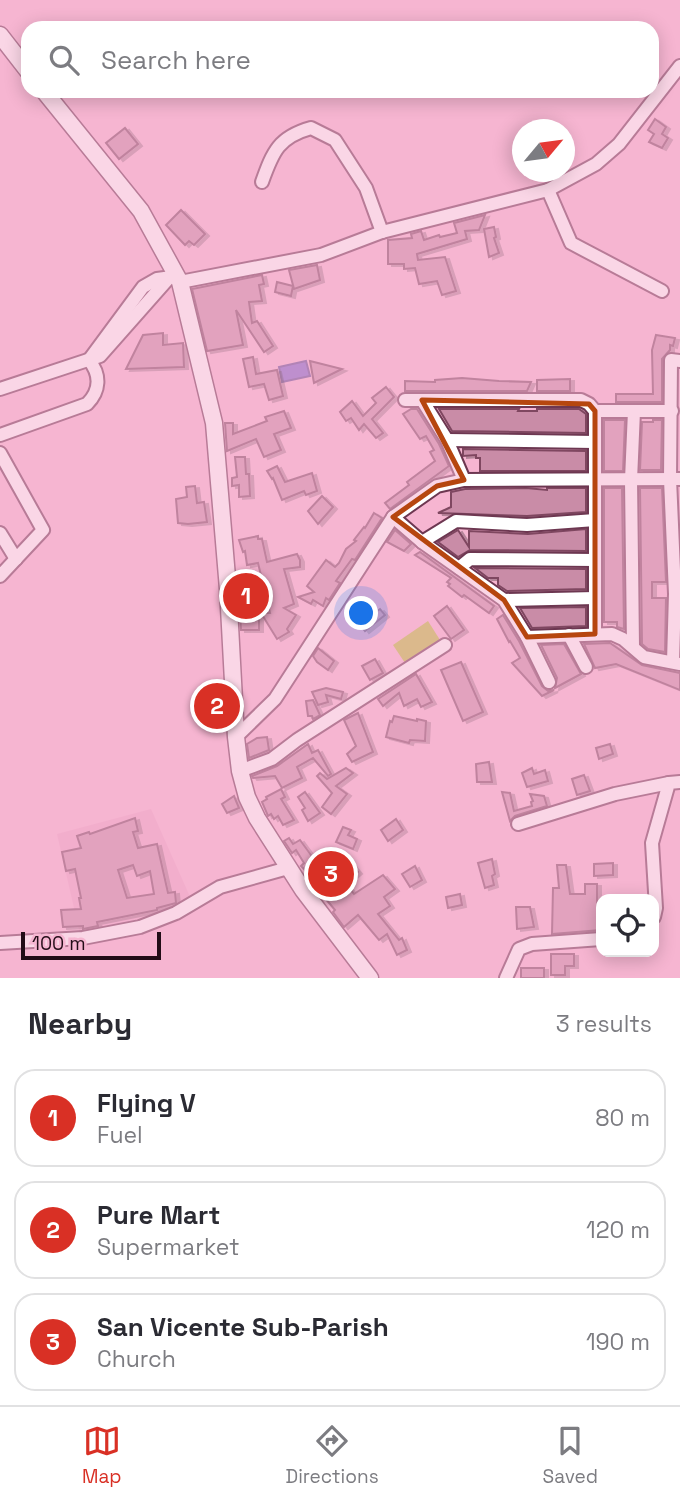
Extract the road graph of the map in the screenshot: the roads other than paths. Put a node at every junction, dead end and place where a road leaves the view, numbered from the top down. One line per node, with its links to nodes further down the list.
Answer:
1 (0, 35): 2 (main road)
2 (21, 62)
3 (680, 66): 4 (street)
4 (659, 93)
5 (50, 98): 10 (main road)
6 (655, 98): 8 (street)
7 (262, 181): 9 (street)
8 (548, 190): 9 (street); 11 (street)
9 (382, 232): 10 (street)
10 (175, 279): 12 (street); 50 (main road)
11 (662, 291)
12 (89, 360): 14 (street); 20 (street)
13 (680, 360): 19 (street)
14 (0, 388)
15 (405, 400): 16 (street)
16 (422, 400): 17 (street); 21 (street)
17 (595, 411): 18 (street); 22 (street)
18 (634, 411): 19 (street); 27 (street)
19 (672, 411): 24 (street)
20 (0, 435)
21 (447, 440): 22 (street); 25 (street)
22 (595, 442): 26 (street)
23 (0, 453): 33 (street)
24 (675, 479): 27 (street); 30 (street)
25 (464, 480): 26 (street); 28 (street)
26 (594, 480): 27 (street); 29 (street)
27 (631, 480): 46 (street)
28 (393, 517): 32 (street); 50 (street)
29 (595, 520): 32 (street); 34 (street)
30 (677, 522): 35 (street)
31 (0, 533): 33 (street)
32 (422, 542): 36 (street)
33 (16, 559): 37 (street)
34 (595, 560): 36 (street); 39 (street)
35 (676, 563): 38 (street)
36 (459, 568): 40 (street)
37 (0, 576)
38 (678, 594): 42 (street)
39 (595, 598): 40 (street); 41 (street)
40 (504, 600): 44 (street)
41 (595, 634): 43 (street); 46 (street)
42 (676, 634): 47 (street)
43 (569, 635): 44 (street); 48 (street)
44 (527, 637): 49 (street)
45 (445, 645): 51 (street)
46 (633, 646): 47 (street)
47 (676, 663)
48 (586, 667)
49 (549, 682)
50 (236, 737): 51 (main road)
51 (240, 771): 54 (main road)
52 (675, 782): 53 (street); 55 (street)
53 (518, 824)
54 (288, 868): 57 (street); 58 (main road)
55 (655, 894)
56 (596, 939): 59 (street)
57 (0, 943)
58 (370, 978)
59 (506, 978)

